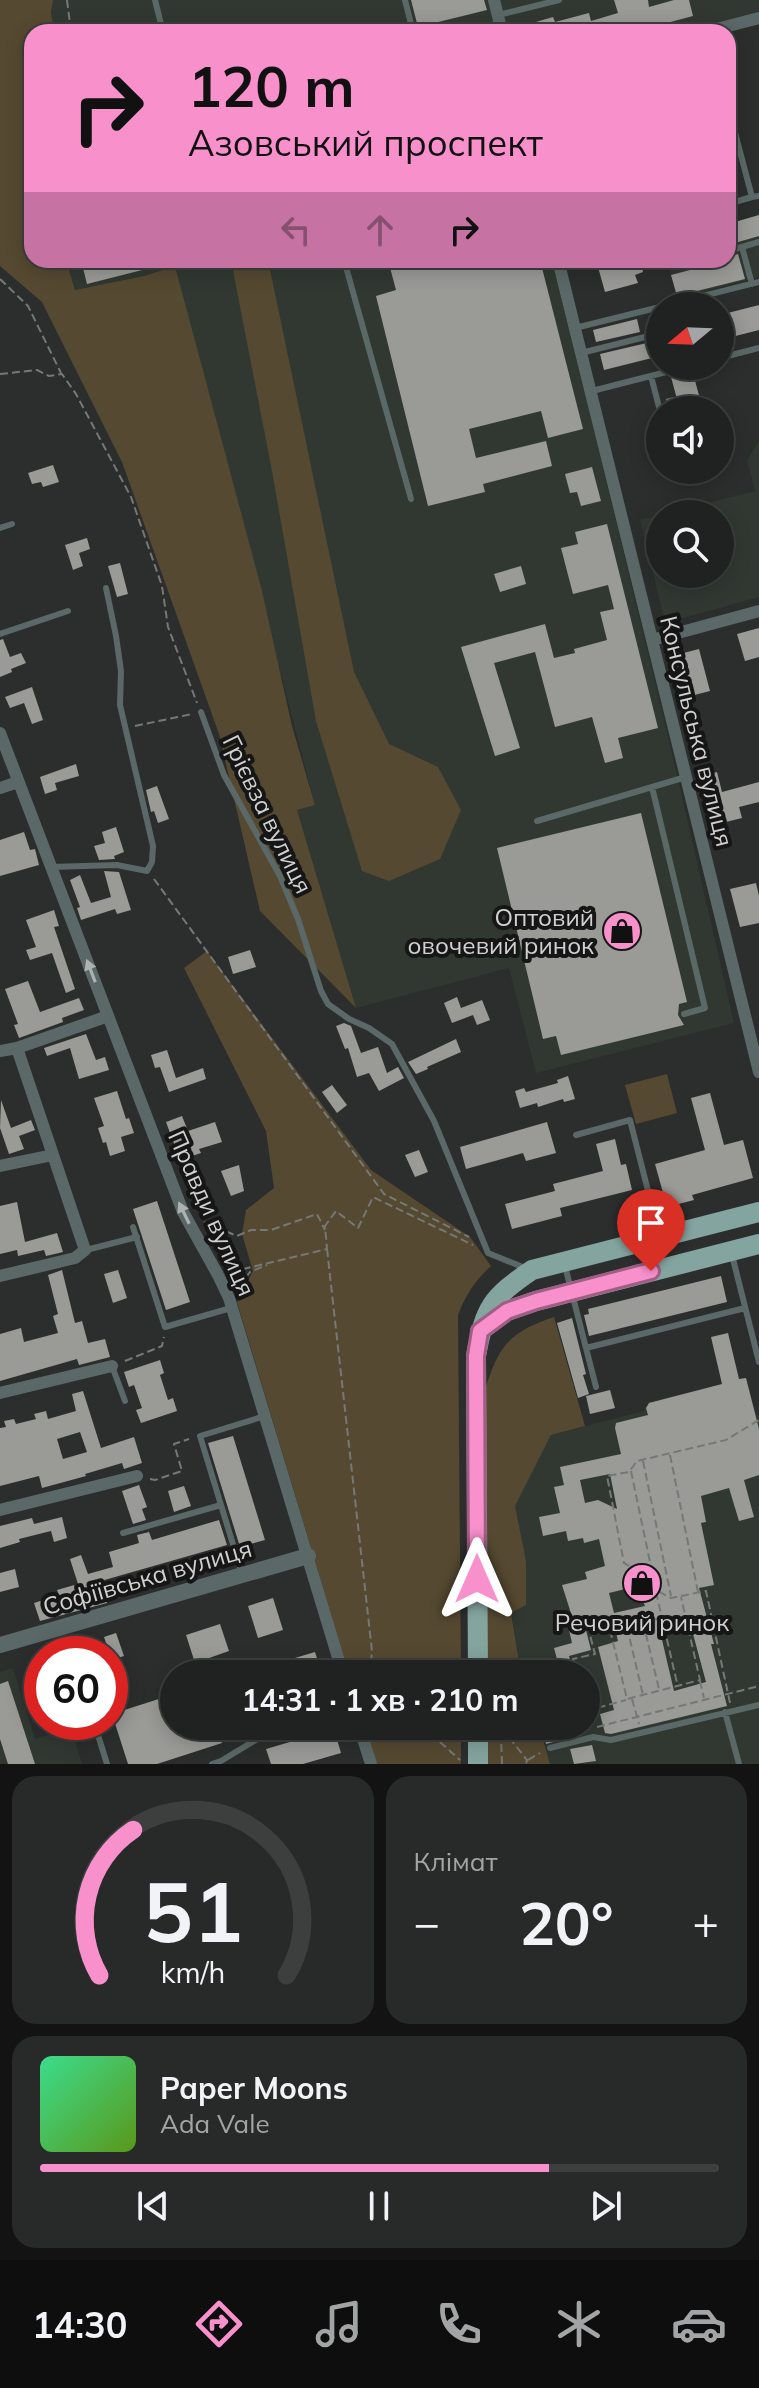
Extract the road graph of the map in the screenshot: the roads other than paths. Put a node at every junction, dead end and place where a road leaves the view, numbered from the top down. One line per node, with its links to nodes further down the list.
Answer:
1 (155, 0): 7 (lane)
2 (405, 0): 8 (lane)
3 (494, 0): 6 (street)
4 (559, 0): 6 (lane)
5 (759, 18): 9 (street)
6 (500, 23)
7 (161, 24)
8 (411, 24)
9 (736, 24)
10 (736, 132): 11 (lane)
11 (756, 196): 12 (lane)
12 (736, 202)
13 (759, 242): 14 (lane)
14 (742, 247): 15 (lane); 18 (lane)
15 (736, 249)
16 (346, 268): 28 (lane)
17 (560, 268): 21 (street, Консульська вулиця)
18 (756, 283): 19 (lane)
19 (719, 292)
20 (646, 310): 21 (lane)
21 (575, 328): 24 (street, Консульська вулиця)
22 (646, 337): 24 (lane)
23 (759, 348): 25 (lane)
24 (581, 353): 27 (street, Консульська вулиця)
25 (734, 354)
26 (646, 377): 27 (lane)
27 (590, 392): 35 (street, Консульська вулиця)
28 (411, 499)
29 (12, 524): 30 (lane)
30 (0, 528)
31 (106, 588): 43 (lane)
32 (68, 611): 34 (lane)
33 (759, 611): 35 (street)
34 (0, 634)
35 (652, 640): 38 (street, Консульська вулиця)
36 (201, 712): 60 (lane, Грієвза вулиця)
37 (0, 733): 39 (street, Правди вулиця)
38 (686, 777): 40 (lane); 48 (street, Консульська вулиця)
39 (18, 782): 41 (street); 43 (street, Правди вулиця)
40 (652, 787): 42 (lane); 44 (lane)
41 (0, 788)
42 (537, 821)
43 (51, 867): 45 (street, Правди вулиця, one-way to 43)
44 (684, 1014)
45 (108, 1016): 46 (street); 63 (street, Правди вулиця)
46 (17, 1048): 47 (street); 50 (street)
47 (0, 1051)
48 (759, 1072)
49 (576, 1135): 55 (lane)
50 (53, 1155): 51 (street); 57 (street)
51 (0, 1166)
52 (759, 1212): 55 (main road)
53 (133, 1227): 54 (lane)
54 (137, 1237): 57 (lane); 63 (lane)
55 (660, 1237): 59 (main road)
56 (759, 1244): 58 (main road)
57 (85, 1250): 61 (street)
58 (731, 1251): 62 (main road); 64 (lane)
59 (564, 1262): 60 (main road); 62 (lane)
60 (532, 1270): 65 (main road)
61 (0, 1276)
62 (571, 1292): 65 (main road); 66 (lane)
63 (230, 1303): 72 (street, Правди вулиця)
64 (745, 1308): 66 (lane); 67 (lane)
65 (480, 1331): 81 (main road)
66 (586, 1348): 69 (lane)
67 (759, 1362)
68 (112, 1366): 70 (street); 71 (lane)
69 (596, 1387)
70 (0, 1393)
71 (125, 1401)
72 (265, 1416): 74 (lane); 77 (street, Правди вулиця)
73 (137, 1476): 75 (street)
74 (221, 1505): 76 (lane); 78 (lane)
75 (0, 1510)
76 (123, 1533)
77 (308, 1556): 78 (street, Софіївська вулиця); 80 (street, Правди вулиця)
78 (242, 1575): 79 (street, Софіївська вулиця)
79 (0, 1645)
80 (339, 1660)
81 (478, 1660)
82 (759, 1705): 83 (lane)
83 (729, 1712): 88 (lane); 93 (lane)
84 (100, 1740): 89 (lane)
85 (256, 1740): 90 (lane)
86 (363, 1740): 91 (street)
87 (478, 1740): 92 (main road)
88 (550, 1748)
89 (107, 1764)
90 (212, 1764)
91 (371, 1764)
92 (478, 1764)
93 (739, 1764)

